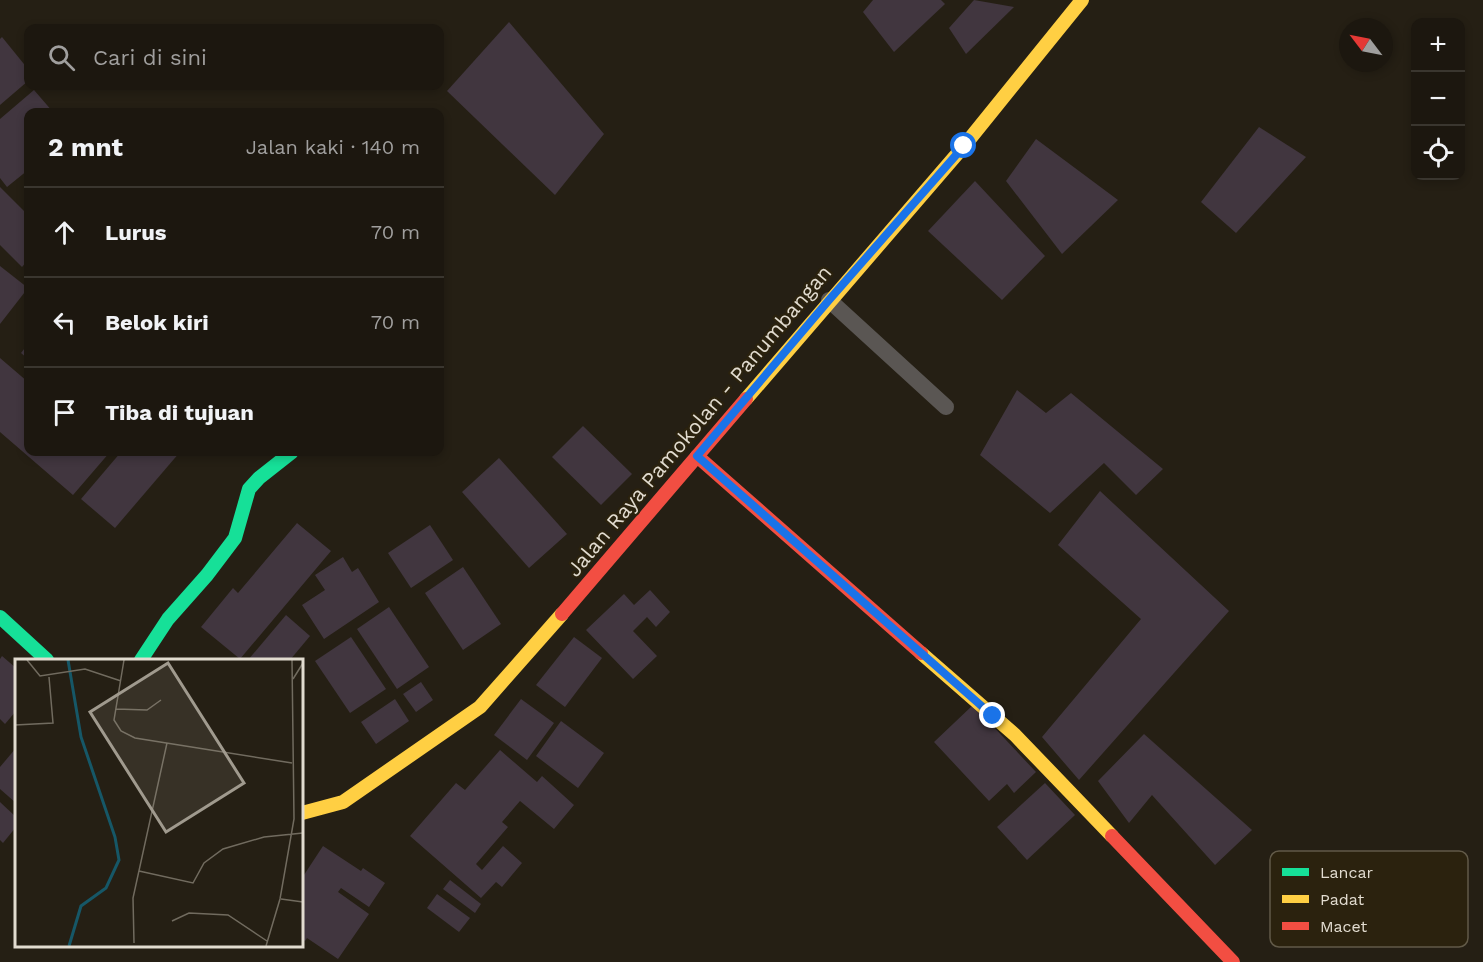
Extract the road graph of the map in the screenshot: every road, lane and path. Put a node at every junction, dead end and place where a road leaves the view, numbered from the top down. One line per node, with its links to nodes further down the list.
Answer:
1 (1082, 0): 2 (main road, Jalan Raya Pamokolan - Panumbangan)
2 (829, 300): 3 (lane); 5 (main road, Jalan Raya Pamokolan - Panumbangan)
3 (946, 407)
4 (287, 456): 8 (main road)
5 (697, 456): 9 (main road, Jalan Raya Pamokolan - Panumbangan); 10 (main road)
6 (0, 618): 7 (main road)
7 (46, 659)
8 (142, 659)
9 (303, 813)
10 (1233, 962)

